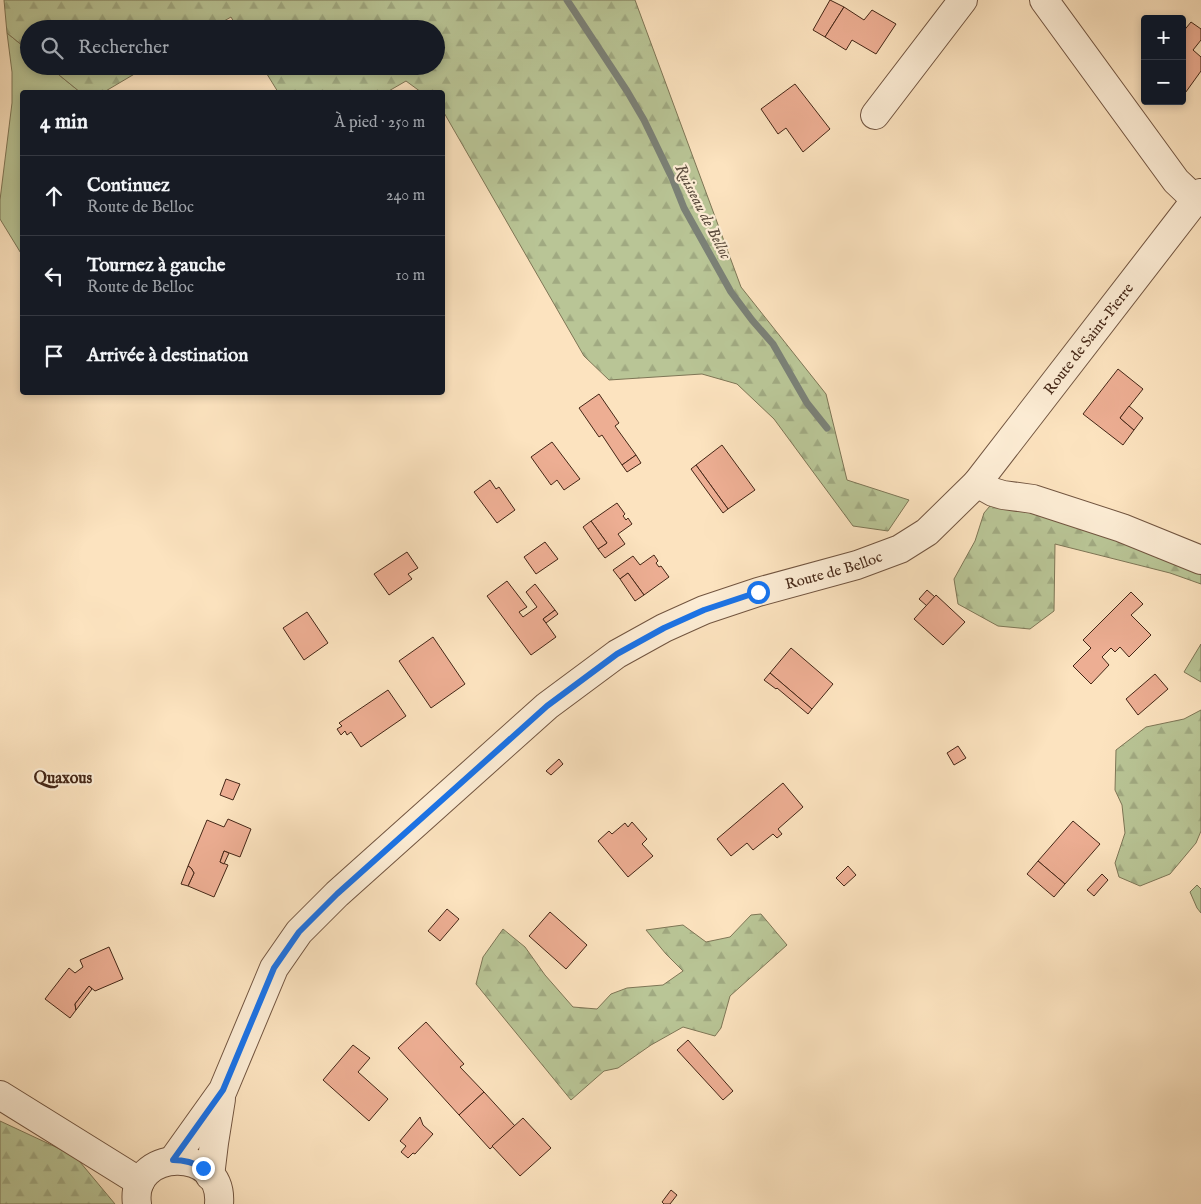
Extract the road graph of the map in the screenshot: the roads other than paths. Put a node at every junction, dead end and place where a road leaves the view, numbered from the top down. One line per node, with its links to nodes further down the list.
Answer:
1 (963, 0): 3 (street)
2 (1044, 0): 4 (street)
3 (875, 114)
4 (1199, 197): 5 (street, Route de Saint-Pierre)
5 (977, 483): 6 (street); 7 (street, Route de Belloc)
6 (1201, 560)
7 (223, 1090): 9 (street, Route de Belloc); 11 (street, Route de Belloc)
8 (0, 1095): 10 (street)
9 (173, 1160): 10 (street); 11 (street, Route de Belloc)
10 (138, 1193)
11 (218, 1196)

